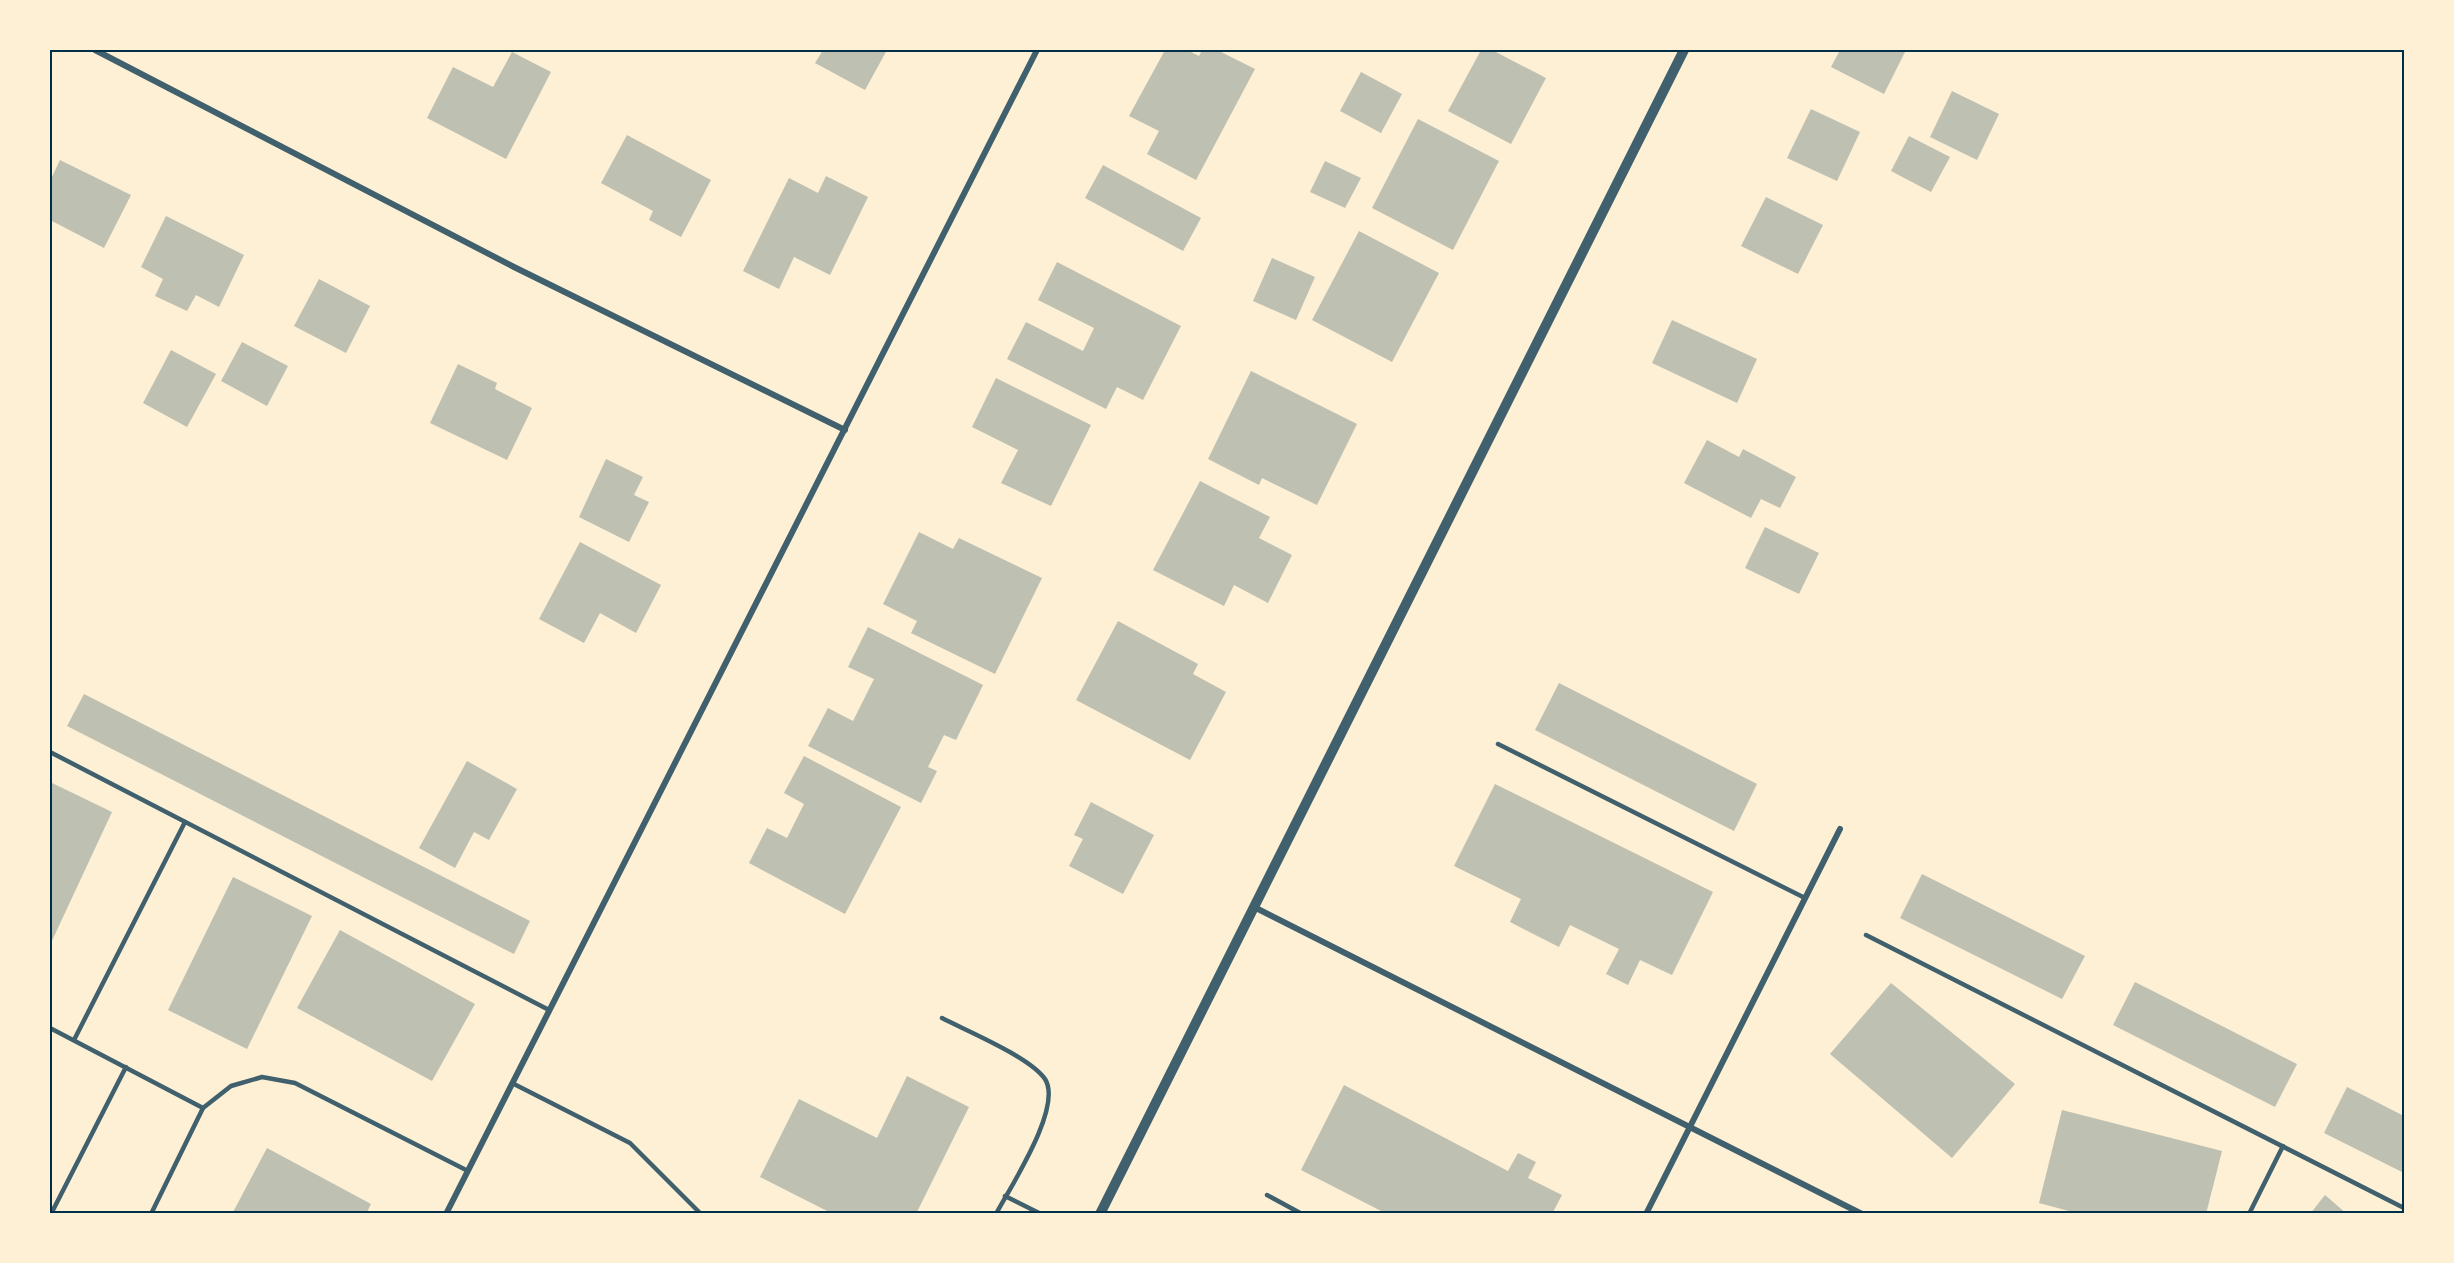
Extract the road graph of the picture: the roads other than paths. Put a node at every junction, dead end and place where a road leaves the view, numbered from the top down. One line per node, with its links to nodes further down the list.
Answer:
1 (95, 50): 4 (street)
2 (1037, 50): 4 (street)
3 (1684, 50): 10 (street)
4 (845, 430): 12 (street)
5 (1498, 744): 9 (lane)
6 (50, 752): 7 (lane)
7 (185, 822): 12 (lane); 15 (lane)
8 (1840, 829): 9 (street)
9 (1805, 898): 19 (street)
10 (1254, 907): 19 (street); 31 (street)
11 (1866, 934): 20 (lane)
12 (549, 1010): 17 (street)
13 (942, 1018): 23 (lane)
14 (50, 1028): 15 (lane)
15 (74, 1040): 16 (lane)
16 (126, 1067): 18 (lane); 25 (lane)
17 (512, 1083): 21 (street); 28 (lane)
18 (203, 1108): 21 (lane); 26 (lane)
19 (1690, 1126): 33 (street); 34 (street)
20 (2283, 1146): 24 (lane); 35 (lane)
21 (468, 1171): 27 (street)
22 (1267, 1195): 32 (lane)
23 (1005, 1196): 29 (lane); 30 (lane)
24 (2404, 1208)
25 (51, 1214)
26 (151, 1214)
27 (446, 1214)
28 (701, 1214)
29 (996, 1214)
30 (1041, 1214)
31 (1100, 1214)
32 (1302, 1214)
33 (1646, 1214)
34 (1862, 1214)
35 (2249, 1214)

